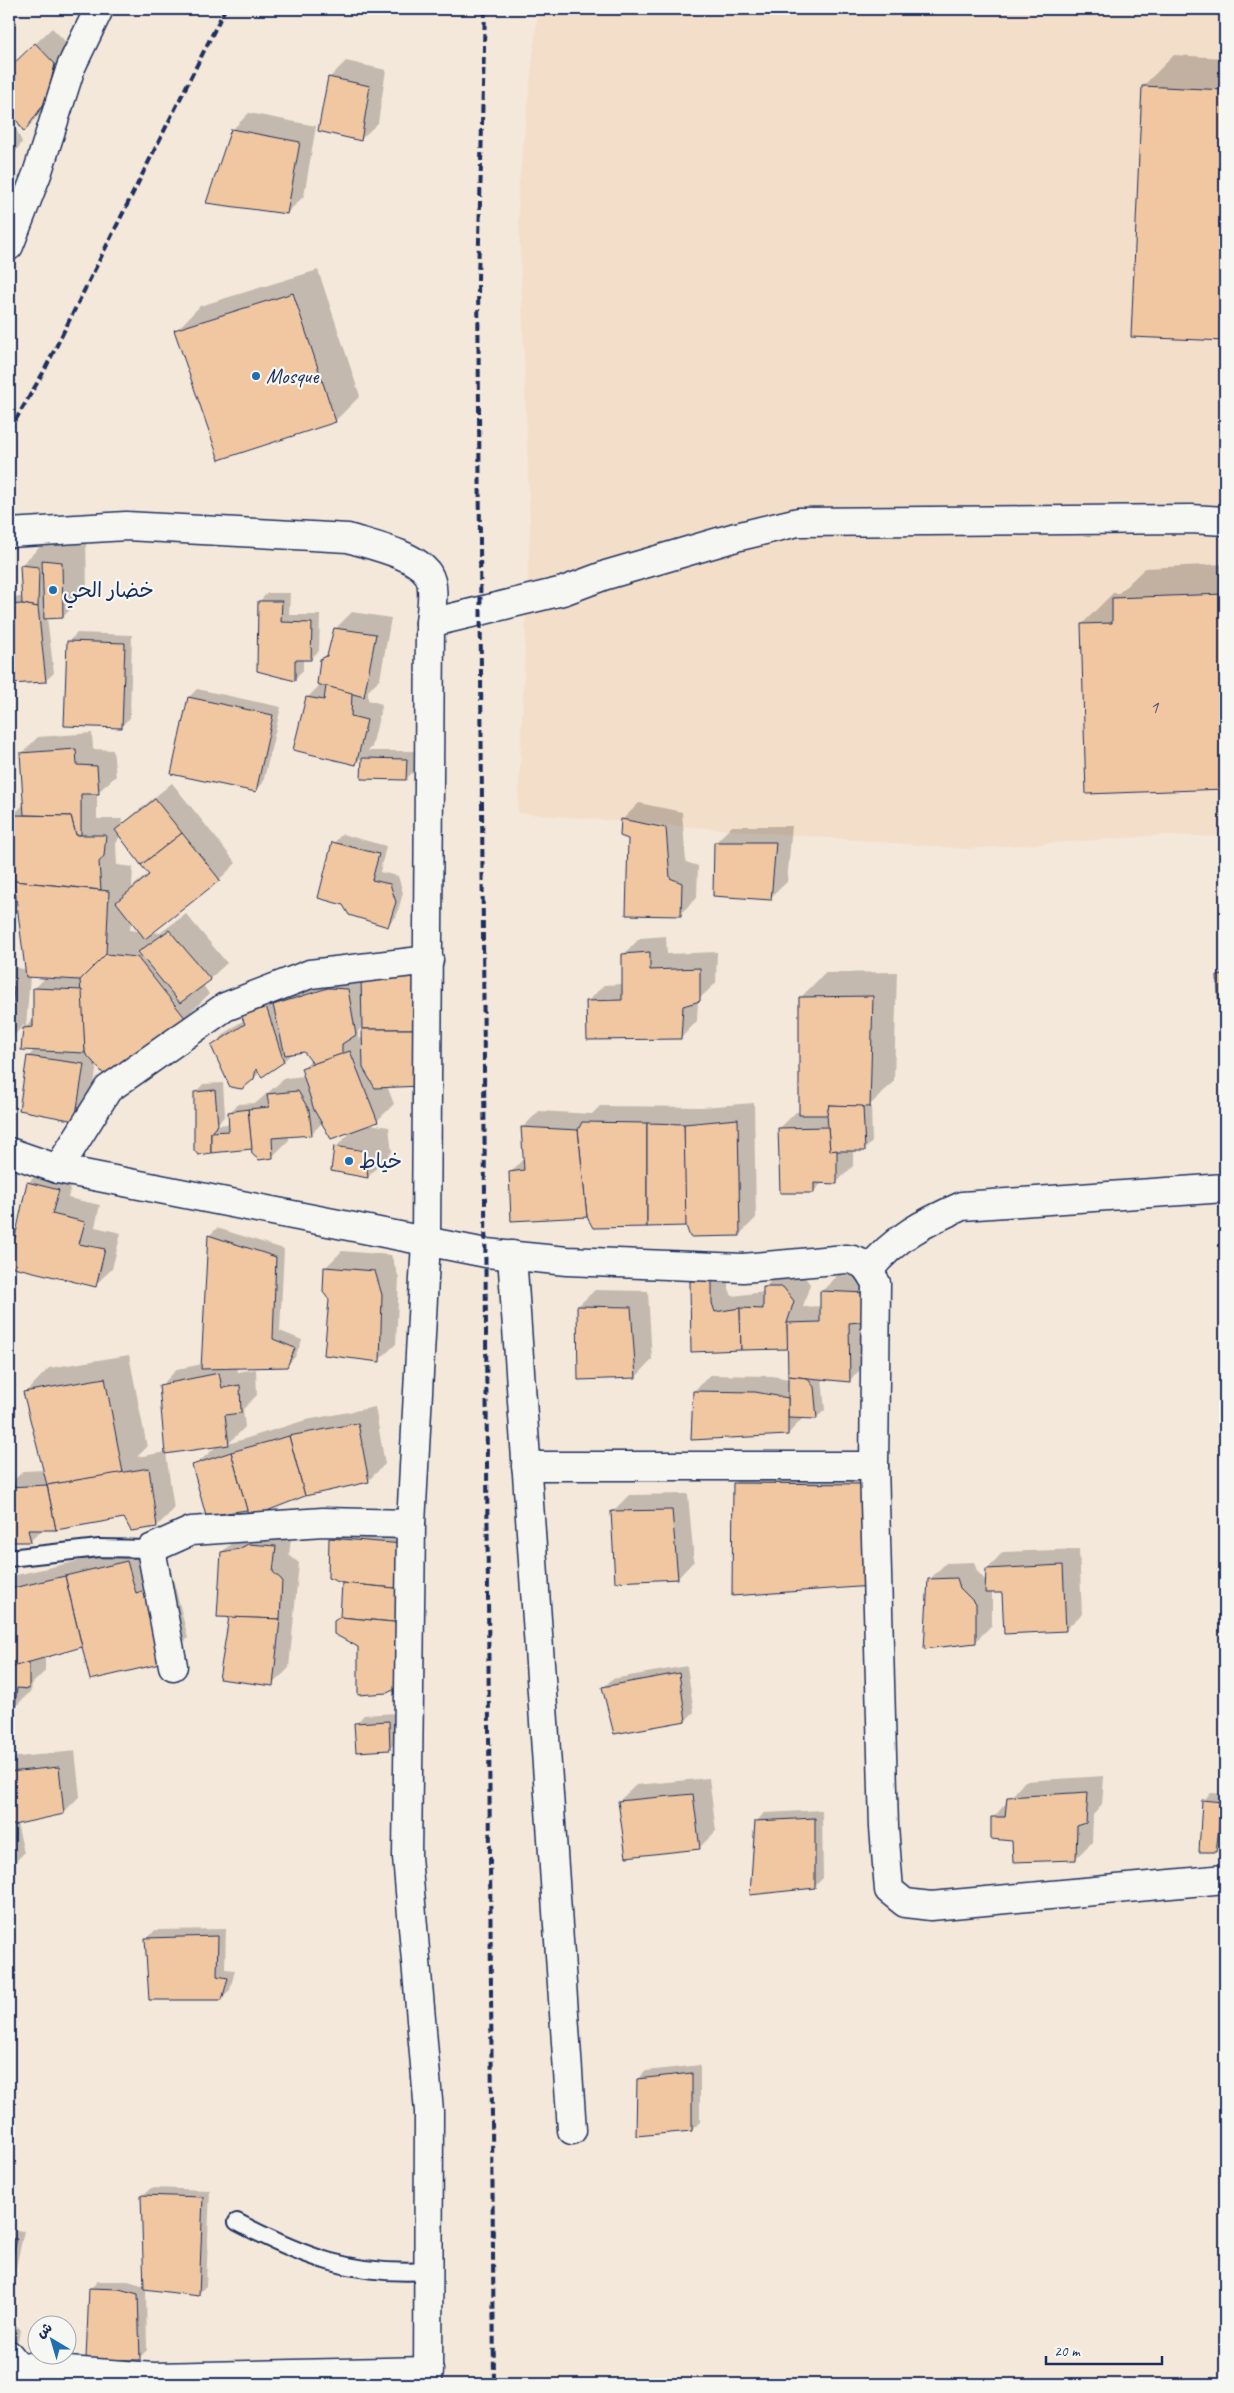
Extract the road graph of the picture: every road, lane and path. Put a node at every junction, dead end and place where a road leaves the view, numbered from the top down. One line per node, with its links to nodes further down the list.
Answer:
1 (99, 9): 2 (street)
2 (37, 174): 3 (street); 4 (street)
3 (9, 188)
4 (9, 246)
5 (1225, 520): 7 (street)
6 (9, 533): 7 (street)
7 (430, 623): 8 (street)
8 (429, 960): 10 (street); 12 (street)
9 (9, 1152): 10 (street)
10 (58, 1169): 12 (street)
11 (1225, 1188): 14 (street)
12 (426, 1242): 13 (street); 17 (street)
13 (512, 1255): 14 (street); 15 (street)
14 (869, 1270): 16 (street)
15 (526, 1466): 16 (street); 22 (street)
16 (874, 1466): 21 (street)
17 (410, 1524): 18 (street); 24 (street)
18 (151, 1549): 19 (lane); 20 (street)
19 (9, 1558)
20 (172, 1666)
21 (1225, 1879)
22 (572, 2130)
23 (236, 2222): 24 (lane)
24 (429, 2271): 26 (street)
25 (13, 2368): 26 (street)
26 (428, 2377)

